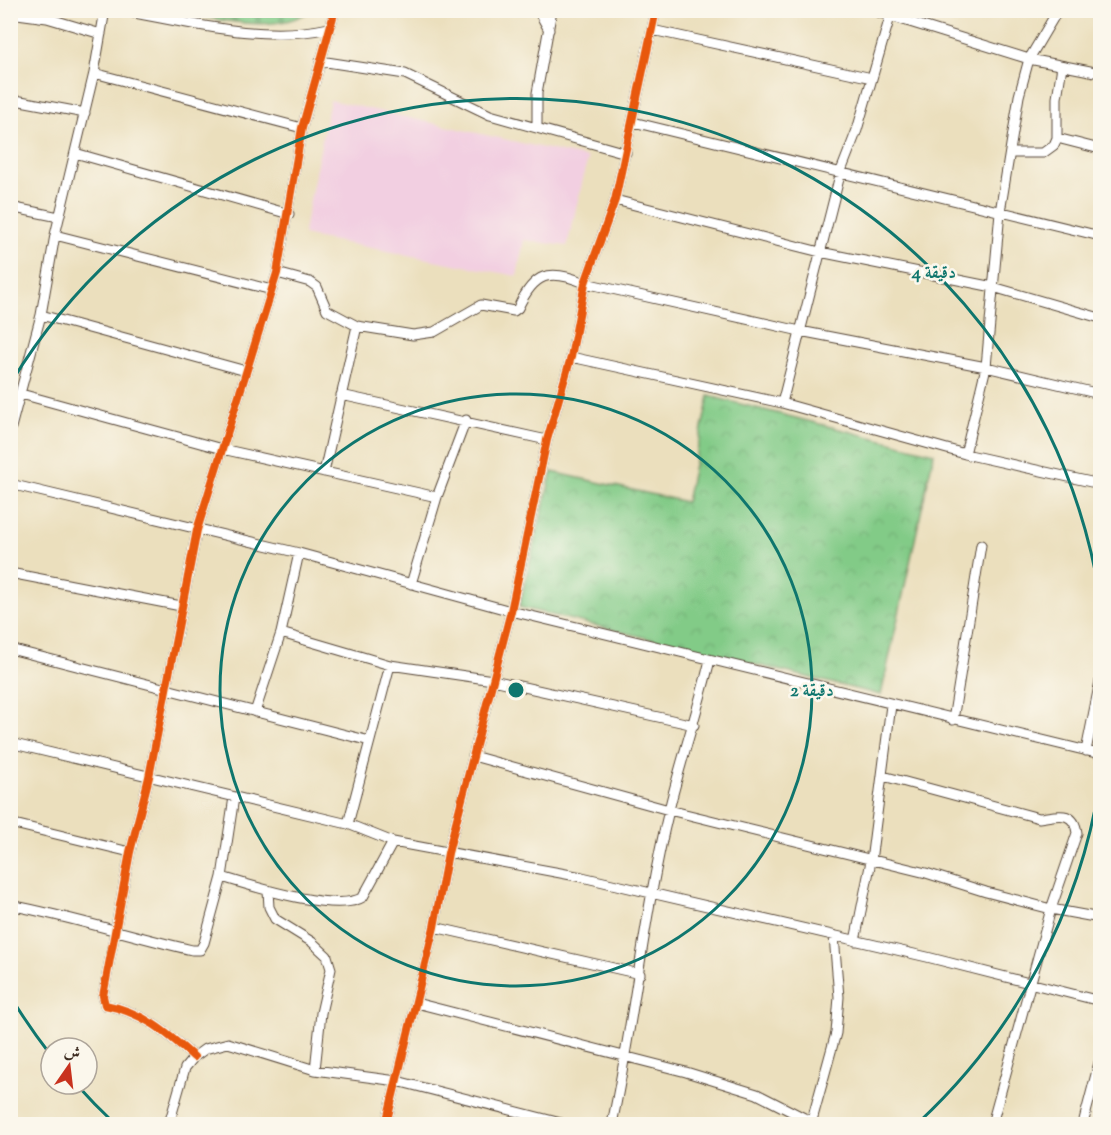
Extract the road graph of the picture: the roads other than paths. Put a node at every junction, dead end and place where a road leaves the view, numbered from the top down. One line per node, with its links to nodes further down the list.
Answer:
1 (105, 10): 14 (street)
2 (119, 10): 11 (street)
3 (335, 10): 11 (street)
4 (538, 10): 12 (street)
5 (552, 10): 12 (street)
6 (656, 10): 13 (street)
7 (871, 10): 10 (street)
8 (1058, 10): 15 (street)
9 (10, 13): 14 (street)
10 (891, 13): 15 (street); 20 (street)
11 (330, 28): 16 (street)
12 (549, 30): 25 (street)
13 (652, 30): 20 (street); 23 (street)
14 (101, 34): 18 (street)
15 (1029, 59): 17 (street); 30 (street)
16 (320, 61): 24 (street); 25 (street)
17 (1062, 66): 19 (street); 26 (street)
18 (94, 73): 22 (street); 24 (street)
19 (1101, 73)
20 (872, 78): 31 (street)
21 (10, 99): 22 (street)
22 (85, 112): 28 (street)
23 (633, 122): 29 (street); 31 (street)
24 (302, 128): 35 (street)
25 (537, 128): 29 (street)
26 (1057, 138): 27 (street); 30 (street)
27 (1101, 149)
28 (75, 153): 35 (street); 36 (street)
29 (626, 153): 32 (street)
30 (1010, 153): 34 (street)
31 (842, 171): 34 (street); 39 (street)
32 (615, 200): 39 (street); 41 (street)
33 (10, 207): 36 (street)
34 (1000, 212): 38 (street); 42 (street)
35 (288, 214): 40 (street)
36 (59, 217): 37 (street)
37 (55, 235): 43 (street); 44 (street)
38 (1101, 236)
39 (820, 252): 42 (street); 47 (street)
40 (277, 273): 43 (street); 46 (street)
41 (585, 283): 46 (street); 47 (street); 48 (street)
42 (993, 287): 45 (street); 49 (street)
43 (272, 290): 50 (street)
44 (41, 315): 50 (street); 51 (street)
45 (1101, 318)
46 (357, 326): 53 (street)
47 (800, 331): 49 (street); 54 (street)
48 (571, 357): 54 (street); 58 (street)
49 (986, 367): 52 (street); 60 (street)
50 (246, 371): 59 (street)
51 (21, 394): 55 (street); 59 (street)
52 (1101, 394)
53 (340, 395): 56 (street); 61 (street)
54 (782, 403): 60 (street)
55 (12, 416): 57 (street)
56 (466, 420): 58 (street); 64 (street)
57 (10, 430)
58 (547, 440): 71 (street)
59 (222, 449): 61 (street); 65 (street)
60 (966, 454): 63 (street)
61 (324, 472): 64 (street)
62 (10, 484): 65 (street)
63 (1101, 484)
64 (438, 497): 69 (street)
65 (197, 530): 67 (street); 70 (street)
66 (981, 545): 81 (street)
67 (299, 553): 69 (street); 72 (street)
68 (10, 573): 70 (street)
69 (411, 584): 71 (street)
70 (181, 606): 78 (street)
71 (511, 612): 74 (street); 76 (street)
72 (281, 633): 75 (street); 80 (street)
73 (10, 649): 78 (street)
74 (710, 660): 79 (street); 82 (street)
75 (390, 665): 76 (street); 83 (street)
76 (493, 680): 82 (street); 87 (street)
77 (1101, 681): 85 (street)
78 (164, 690): 80 (street); 89 (street)
79 (891, 705): 81 (street); 88 (street)
80 (255, 712): 83 (street)
81 (952, 720): 85 (street)
82 (694, 725): 91 (street)
83 (370, 741): 93 (street)
84 (10, 743): 89 (street)
85 (1086, 751): 86 (street)
86 (1101, 754)
87 (473, 756): 91 (street); 96 (street)
88 (883, 776): 97 (street); 102 (street)
89 (149, 777): 90 (street); 95 (street)
90 (234, 797): 93 (street); 98 (street)
91 (669, 810): 97 (street); 100 (street)
92 (10, 823): 95 (street)
93 (348, 824): 94 (street)
94 (393, 842): 96 (street); 99 (street)
95 (130, 852): 105 (street)
96 (448, 853): 100 (street); 104 (street)
97 (872, 861): 102 (street); 107 (street)
98 (222, 877): 99 (street); 105 (street)
99 (268, 891): 115 (street)
100 (653, 896): 106 (street); 108 (street)
101 (10, 905): 105 (street)
102 (1052, 909): 103 (street); 109 (street)
103 (1101, 918)
104 (434, 927): 108 (street); 111 (street)
105 (116, 932): 112 (street)
106 (834, 936): 107 (street); 118 (street)
107 (855, 940): 109 (street)
108 (640, 974): 113 (street)
109 (1031, 983): 110 (street); 123 (street)
110 (1101, 1001)
111 (416, 1003): 113 (street); 117 (street)
112 (194, 1057): 115 (street); 119 (street)
113 (626, 1058): 118 (street); 122 (street)
114 (1101, 1059): 116 (street)
115 (315, 1070): 117 (street)
116 (1098, 1080): 124 (street)
117 (397, 1081): 120 (street); 121 (street)
118 (812, 1123)
119 (170, 1125)
120 (386, 1125)
121 (565, 1125)
122 (612, 1125)
123 (992, 1125)
124 (1083, 1125)

